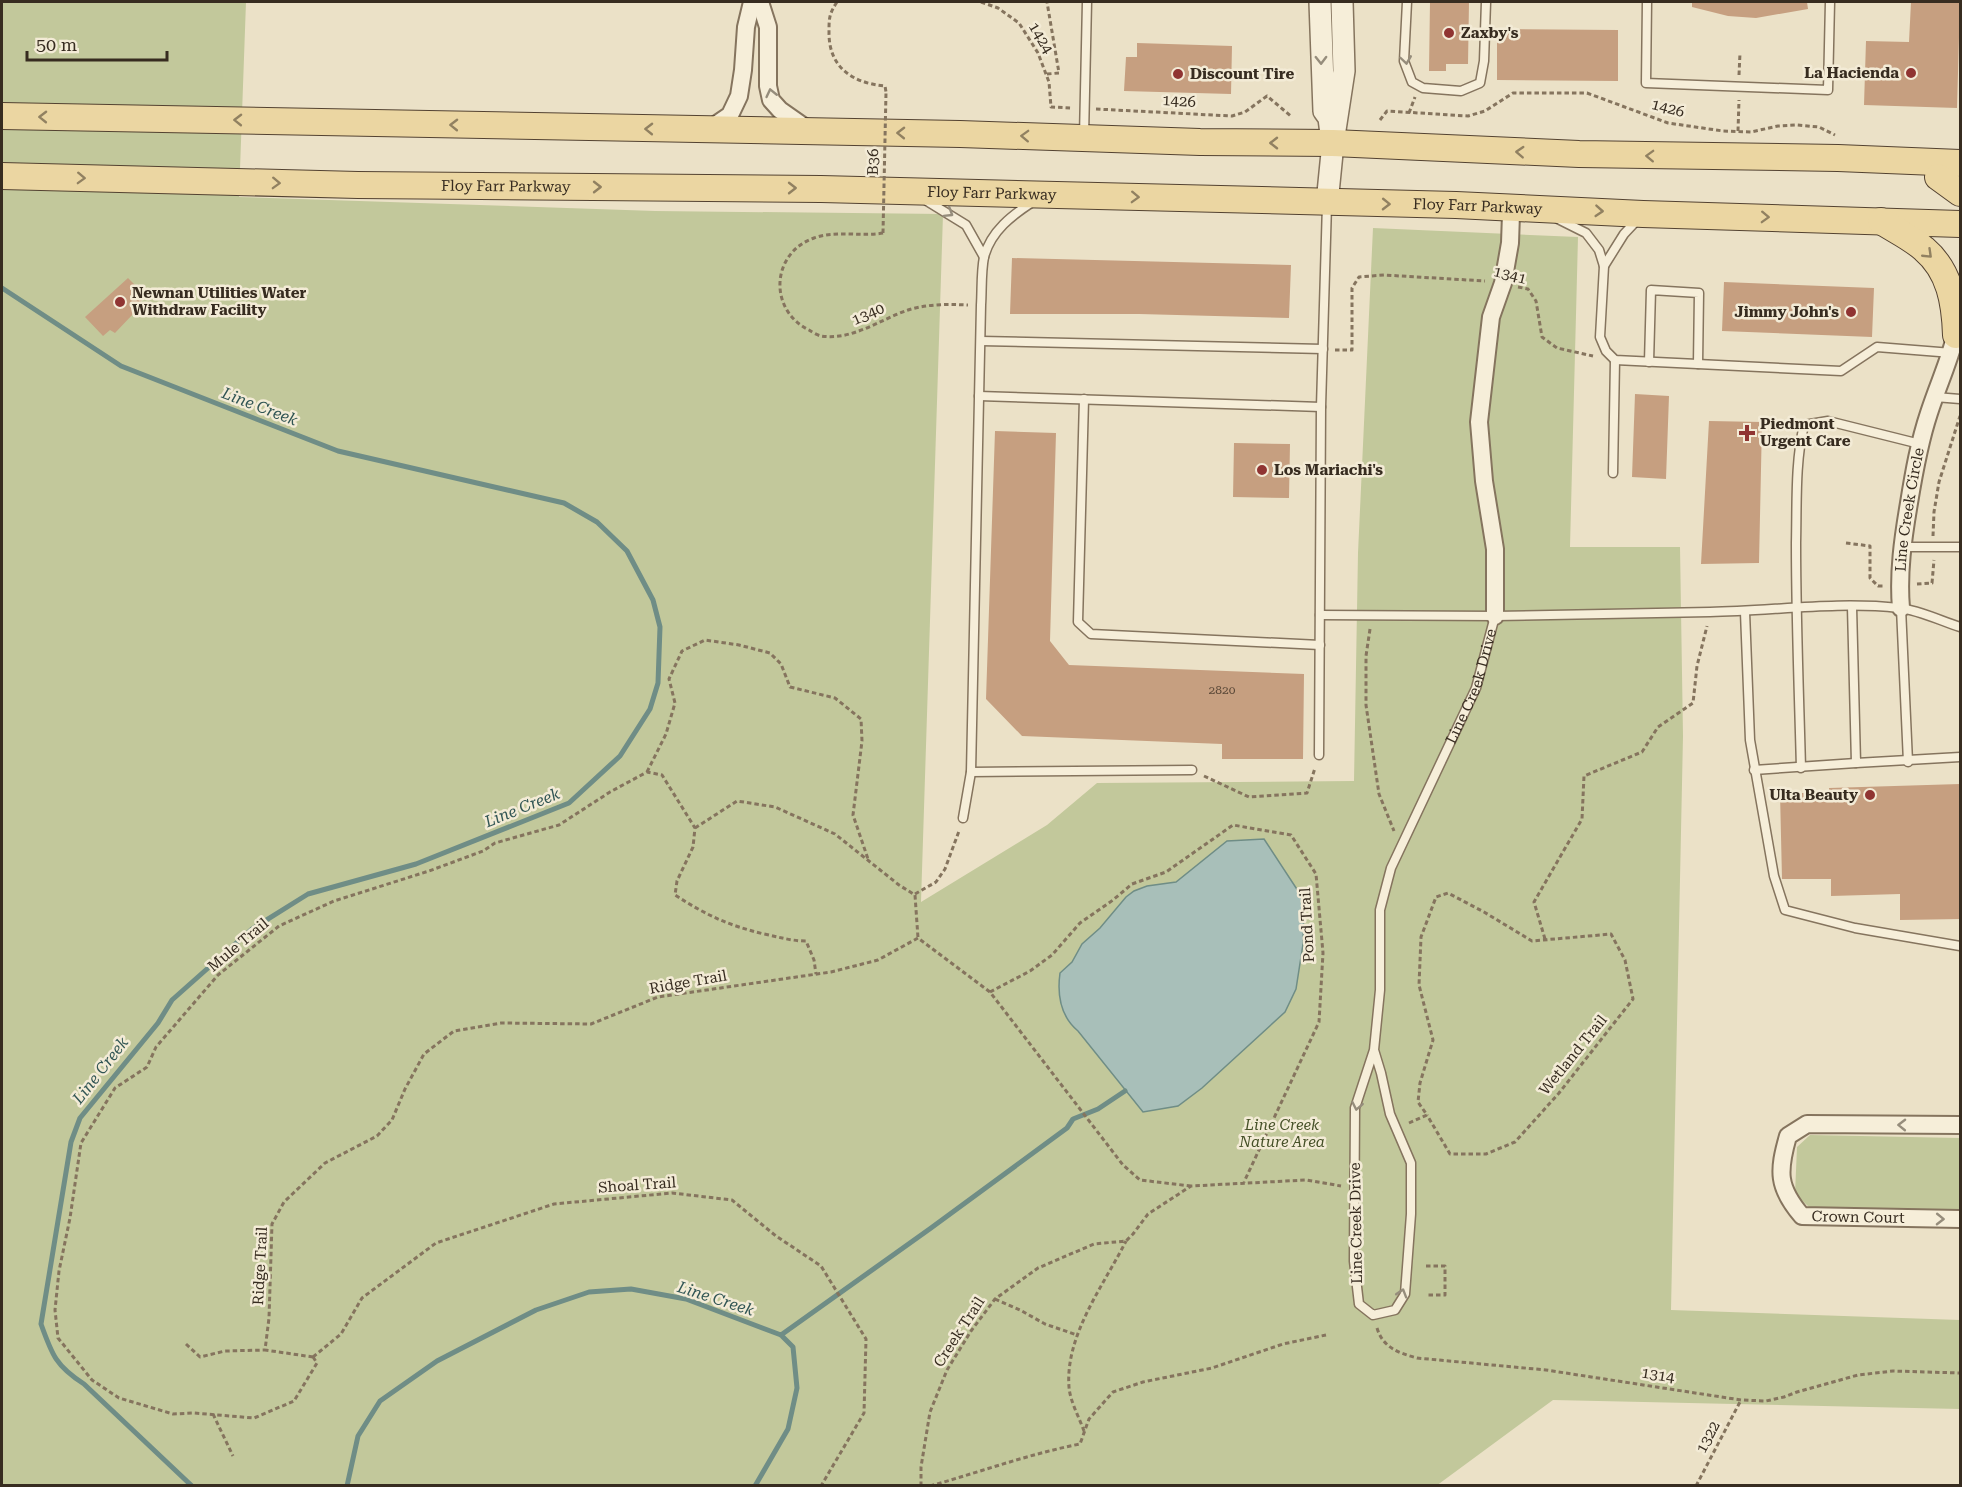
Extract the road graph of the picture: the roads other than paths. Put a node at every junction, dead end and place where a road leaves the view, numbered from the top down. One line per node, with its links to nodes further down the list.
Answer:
1 (752, 2): 11 (street)
2 (760, 2): 12 (street, one-way to 2)
3 (1087, 2): 13 (lane)
4 (1320, 2): 14 (street, one-way to 14)
5 (1342, 2): 14 (street)
6 (1407, 2): 7 (lane, one-way to 7)
7 (1486, 2)
8 (1647, 2): 9 (lane)
9 (1830, 2)
10 (2, 116): 11 (main road, one-way to 10)
11 (707, 130): 12 (main road)
12 (811, 132): 13 (main road, one-way to 12)
13 (1084, 138): 14 (main road, one-way to 13)
14 (1333, 143): 15 (main road, one-way to 14); 20 (street)
15 (1954, 167): 18 (main road)
16 (12, 176): 17 (main road, Floy Farr Parkway, one-way to 17)
17 (895, 190): 19 (main road, Floy Farr Parkway); 25 (lane, one-way to 25)
18 (1960, 193)
19 (1044, 195): 20 (main road, Floy Farr Parkway, one-way to 20); 25 (lane)
20 (1328, 203): 21 (main road, Floy Farr Parkway, one-way to 21); 29 (lane)
21 (1523, 208): 22 (main road, Floy Farr Parkway, one-way to 22); 26 (lane); 47 (street, Line Creek Drive)
22 (1643, 214): 23 (main road, Floy Farr Parkway, one-way to 23); 26 (lane)
23 (1880, 221): 24 (main road, Floy Farr Parkway); 27 (main road, one-way to 27)
24 (1960, 224)
25 (984, 257): 28 (lane)
26 (1604, 266): 30 (lane)
27 (1957, 334): 32 (lane); 36 (street)
28 (981, 341): 29 (lane); 33 (lane)
29 (1323, 349): 37 (lane)
30 (1616, 360): 31 (lane); 39 (lane)
31 (1649, 362): 32 (lane); 32 (lane)
32 (1698, 364)
33 (979, 396): 34 (lane); 57 (lane)
34 (1084, 399): 37 (lane); 49 (lane)
35 (1960, 399): 36 (lane)
36 (1932, 405): 38 (street, Line Creek Circle)
37 (1321, 407): 46 (lane)
38 (1920, 444): 40 (street, Line Creek Circle); 42 (lane)
39 (1613, 473)
40 (1902, 547): 41 (lane); 44 (street, Line Creek Circle)
41 (1960, 548)
42 (1796, 606): 43 (lane); 45 (lane); 54 (lane)
43 (1852, 607): 44 (lane); 53 (lane)
44 (1901, 608): 48 (lane); 52 (lane)
45 (1745, 612): 47 (lane); 56 (lane)
46 (1320, 615): 47 (lane); 49 (lane)
47 (1495, 616): 60 (lane, Line Creek Drive)
48 (1960, 627)
49 (1320, 645): 50 (lane)
50 (1319, 755)
51 (1960, 757): 52 (lane)
52 (1908, 762): 53 (lane)
53 (1856, 763): 54 (lane)
54 (1801, 768): 56 (lane)
55 (1192, 770): 57 (lane)
56 (1754, 770): 59 (lane)
57 (971, 772): 58 (lane)
58 (963, 818)
59 (1960, 946)
60 (1374, 1050): 60 (lane, Line Creek Drive, one-way to 60)
61 (1960, 1125): 62 (street, Crown Court, one-way to 62)
62 (1960, 1219)

